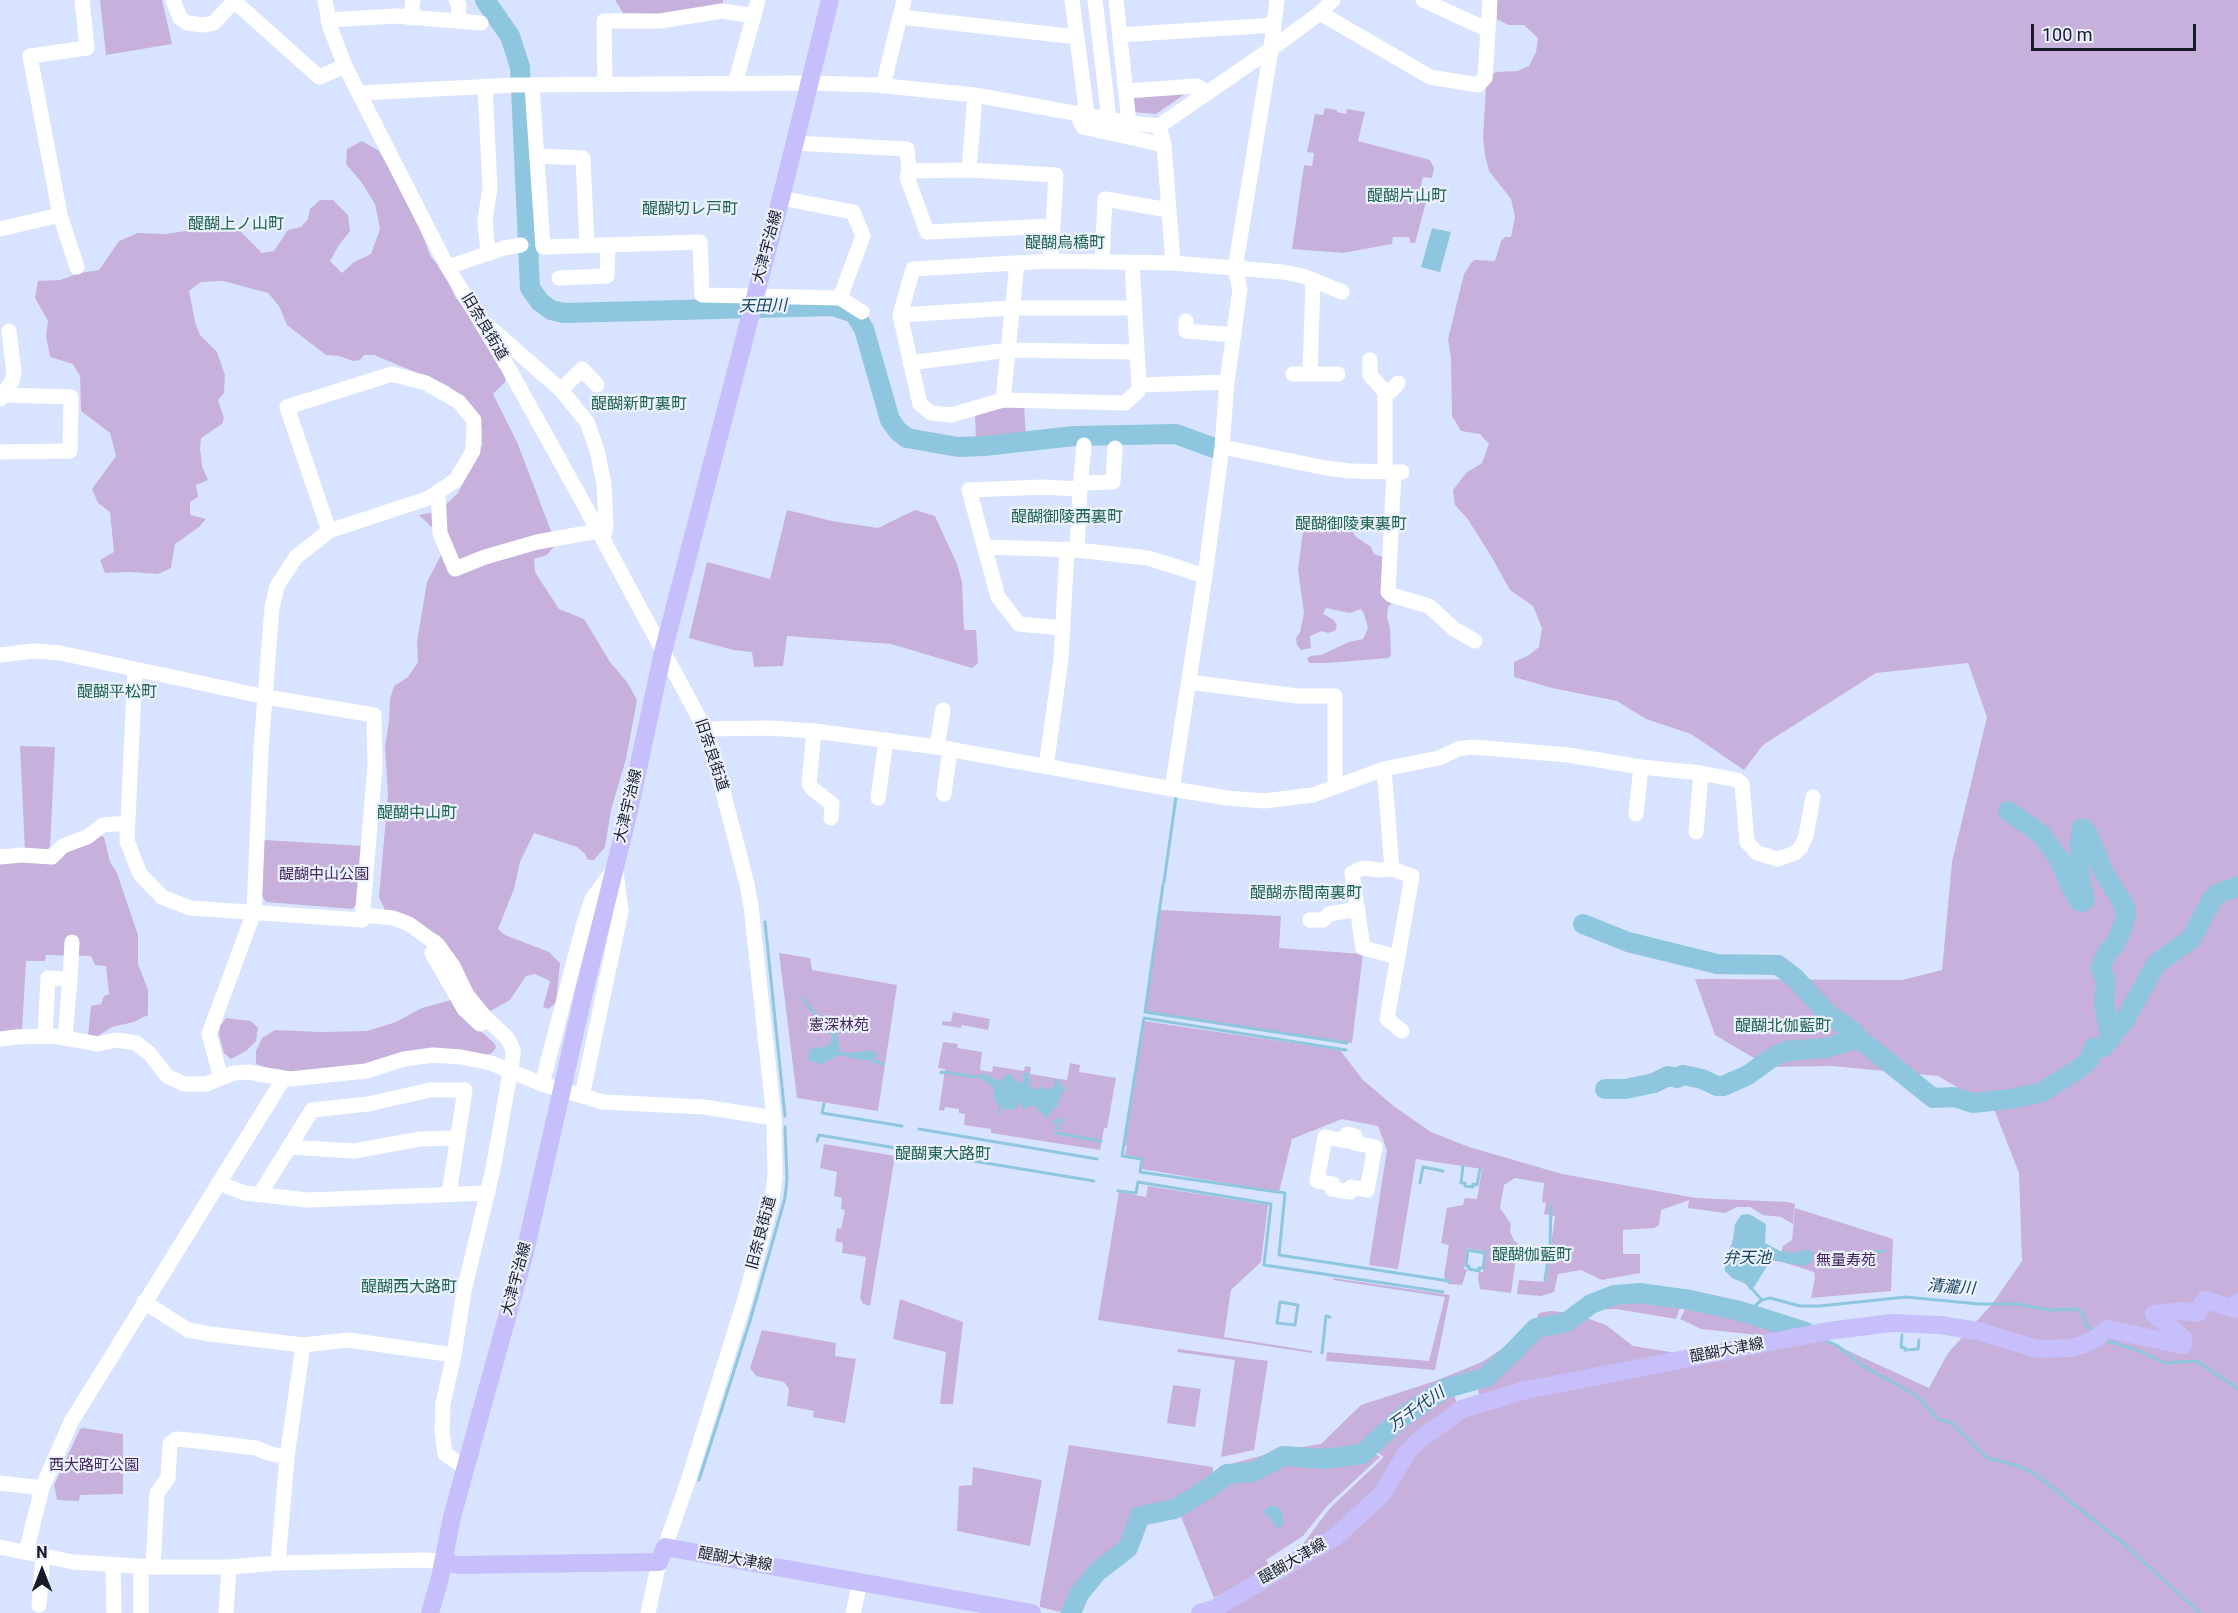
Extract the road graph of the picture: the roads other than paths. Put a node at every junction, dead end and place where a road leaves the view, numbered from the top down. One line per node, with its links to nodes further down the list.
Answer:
1 (82, 0): 51 (street)
2 (173, 0): 16 (street)
3 (325, 0): 21 (street, 旧奈良街道)
4 (413, 0): 20 (street)
5 (456, 0): 22 (street)
6 (758, 0): 18 (street)
7 (830, 0): 30 (main road, 大津宇治線)
8 (904, 0): 19 (street)
9 (1072, 0): 27 (street)
10 (1095, 0): 41 (street)
11 (1116, 0): 26 (street)
12 (1277, 0): 24 (street)
13 (1333, 0): 17 (street)
14 (1423, 0): 25 (street)
15 (1490, 0): 25 (street)
16 (233, 1): 29 (street)
17 (1320, 13): 25 (street); 28 (street)
18 (754, 16): 31 (street); 32 (street)
19 (900, 17): 27 (street); 34 (street)
20 (411, 18): 21 (street); 22 (street)
21 (328, 20): 29 (street, 旧奈良街道)
22 (458, 21): 23 (street)
23 (481, 23)
24 (1274, 25): 26 (street); 28 (street)
25 (1486, 29)
26 (1119, 35): 36 (street)
27 (1077, 37): 40 (street)
28 (1271, 49): 38 (street); 65 (street)
29 (345, 66): 37 (street, 旧奈良街道)
30 (809, 83): 31 (street); 34 (street); 44 (main road, 大津宇治線)
31 (735, 84): 32 (street)
32 (605, 85): 33 (street)
33 (532, 86): 35 (street); 46 (street)
34 (883, 86): 39 (street)
35 (485, 87): 37 (street); 57 (street)
36 (1126, 91): 38 (street); 42 (street)
37 (360, 93): 64 (street, 旧奈良街道)
38 (1208, 93): 43 (street)
39 (975, 95): 40 (street); 47 (street)
40 (1081, 114): 41 (street); 45 (street)
41 (1109, 119): 42 (street)
42 (1129, 123): 43 (street)
43 (1159, 126): 45 (street)
44 (795, 142): 48 (street); 49 (main road, 大津宇治線)
45 (1164, 146): 50 (street)
46 (537, 156): 55 (street); 55 (street)
47 (969, 170): 48 (street); 52 (street)
48 (909, 171): 52 (street)
49 (781, 198): 69 (main road, 大津宇治線); 70 (street)
50 (1169, 210): 59 (street); 62 (street)
51 (60, 215): 53 (street); 63 (street)
52 (1053, 226): 58 (street)
53 (0, 229)
54 (521, 245): 57 (street)
55 (587, 246): 56 (street)
56 (608, 246): 66 (street); 69 (street)
57 (488, 254): 64 (street)
58 (1050, 261): 59 (street); 60 (street)
59 (1102, 262): 61 (street)
60 (1017, 263): 71 (street); 74 (street)
61 (1132, 263): 62 (street); 72 (street)
62 (1173, 263): 65 (street)
63 (77, 267)
64 (448, 267): 75 (street, 旧奈良街道)
65 (1235, 269): 67 (street); 78 (street)
66 (560, 278)
67 (1313, 280): 68 (street); 84 (street)
68 (1342, 292)
69 (755, 296): 70 (street); 108 (main road, 大津宇治線)
70 (840, 298): 73 (street)
71 (1013, 308): 72 (street); 74 (street); 79 (street)
72 (1133, 308): 80 (street)
73 (862, 312)
74 (900, 315): 82 (street)
75 (480, 319): 90 (street); 102 (street, 旧奈良街道)
76 (1186, 321): 78 (street)
77 (9, 331): 92 (street)
78 (1234, 335): 86 (street)
79 (1008, 350): 80 (street); 82 (street); 93 (street)
80 (1136, 352): 89 (street)
81 (1370, 360): 91 (street)
82 (910, 363): 93 (street)
83 (1293, 374): 84 (street)
84 (1310, 374): 85 (street)
85 (1338, 374)
86 (1227, 382): 89 (street); 95 (street)
87 (1398, 383): 91 (street)
88 (597, 385): 90 (street)
89 (1139, 385): 93 (street)
90 (561, 390): 102 (street)
91 (1385, 392): 98 (street)
92 (1, 397): 97 (street)
93 (1003, 400)
94 (1084, 445): 99 (street)
95 (1222, 447): 98 (street); 105 (street)
96 (1115, 448): 99 (street)
97 (0, 452)
98 (1394, 472): 107 (street)
99 (1081, 486): 103 (street); 104 (street)
100 (438, 492): 101 (street); 101 (street); 102 (street)
101 (329, 531): 112 (street)
102 (600, 535): 108 (street, 旧奈良街道)
103 (985, 547): 104 (street); 106 (street)
104 (1072, 549): 105 (street); 106 (street)
105 (1205, 576): 111 (street)
106 (1064, 627): 118 (street)
107 (1475, 641)
108 (663, 652): 114 (street, 旧奈良街道); 132 (main road, 大津宇治線)
109 (0, 655): 110 (street)
110 (135, 669): 112 (street); 129 (street)
111 (1189, 682): 122 (street); 123 (street)
112 (266, 697): 135 (street); 136 (street)
113 (943, 710): 117 (street)
114 (705, 729): 115 (street); 150 (street, 旧奈良街道)
115 (814, 731): 116 (street); 128 (street)
116 (886, 740): 117 (street); 126 (street)
117 (944, 748): 118 (street); 124 (street)
118 (1046, 767): 123 (street)
119 (1641, 767): 120 (street); 121 (street); 127 (street)
120 (1384, 769): 122 (street); 133 (street)
121 (1701, 773): 125 (street); 130 (street)
122 (1335, 787): 123 (street)
123 (1172, 789)
124 (944, 794)
125 (1813, 797)
126 (878, 798)
127 (1636, 814)
128 (831, 818)
129 (128, 823): 131 (street); 135 (street)
130 (1696, 832)
131 (0, 857)
132 (615, 866): 148 (street); 149 (street); 163 (main road, 大津宇治線)
133 (1392, 869): 134 (street); 139 (street)
134 (1358, 909): 137 (street); 139 (street)
135 (254, 912): 136 (street); 146 (street)
136 (368, 916): 145 (street)
137 (1310, 920)
138 (72, 942): 140 (street)
139 (1398, 957): 141 (street)
140 (70, 979): 142 (street); 143 (street)
141 (1402, 1031)
142 (45, 1036): 143 (street); 144 (street)
143 (65, 1038): 146 (street)
144 (0, 1040)
145 (510, 1071): 147 (street); 148 (street); 155 (street)
146 (221, 1078): 147 (street)
147 (284, 1078): 153 (street)
148 (542, 1084): 149 (street)
149 (582, 1096): 150 (street)
150 (774, 1118): 168 (street, 旧奈良街道)
151 (457, 1138): 152 (street); 152 (street); 157 (street)
152 (289, 1147): 156 (street)
153 (218, 1184): 156 (street); 158 (street)
154 (1366, 1190): 154 (street)
155 (488, 1193): 157 (street); 161 (street)
156 (260, 1194): 157 (street)
157 (449, 1194)
158 (144, 1302): 160 (street); 165 (street)
159 (2238, 1302): 184 (main road, 醍醐大津線)
160 (303, 1345): 161 (street); 162 (street)
161 (454, 1355): 163 (street)
162 (287, 1457): 171 (street); 173 (street)
163 (466, 1468): 170 (main road, 大津宇治線)
164 (0, 1483): 165 (street)
165 (42, 1488): 167 (street)
166 (0, 1547): 167 (street)
167 (26, 1552): 169 (street)
168 (662, 1555): 170 (main road, 醍醐大津線); 175 (main road, 醍醐大津線); 181 (street, 旧奈良街道)
169 (43, 1556): 172 (street); 176 (street)
170 (444, 1562): 171 (street); 180 (main road, 大津宇治線)
171 (278, 1563): 174 (street)
172 (113, 1565): 173 (street); 177 (street)
173 (147, 1567): 174 (street); 178 (street)
174 (229, 1567): 179 (street)
175 (860, 1583): 182 (street); 183 (main road, 醍醐大津線)
176 (39, 1605)
177 (114, 1613)
178 (141, 1613)
179 (226, 1613)
180 (430, 1613)
181 (648, 1613)
182 (854, 1613)
183 (1032, 1613)
184 (1200, 1613)

